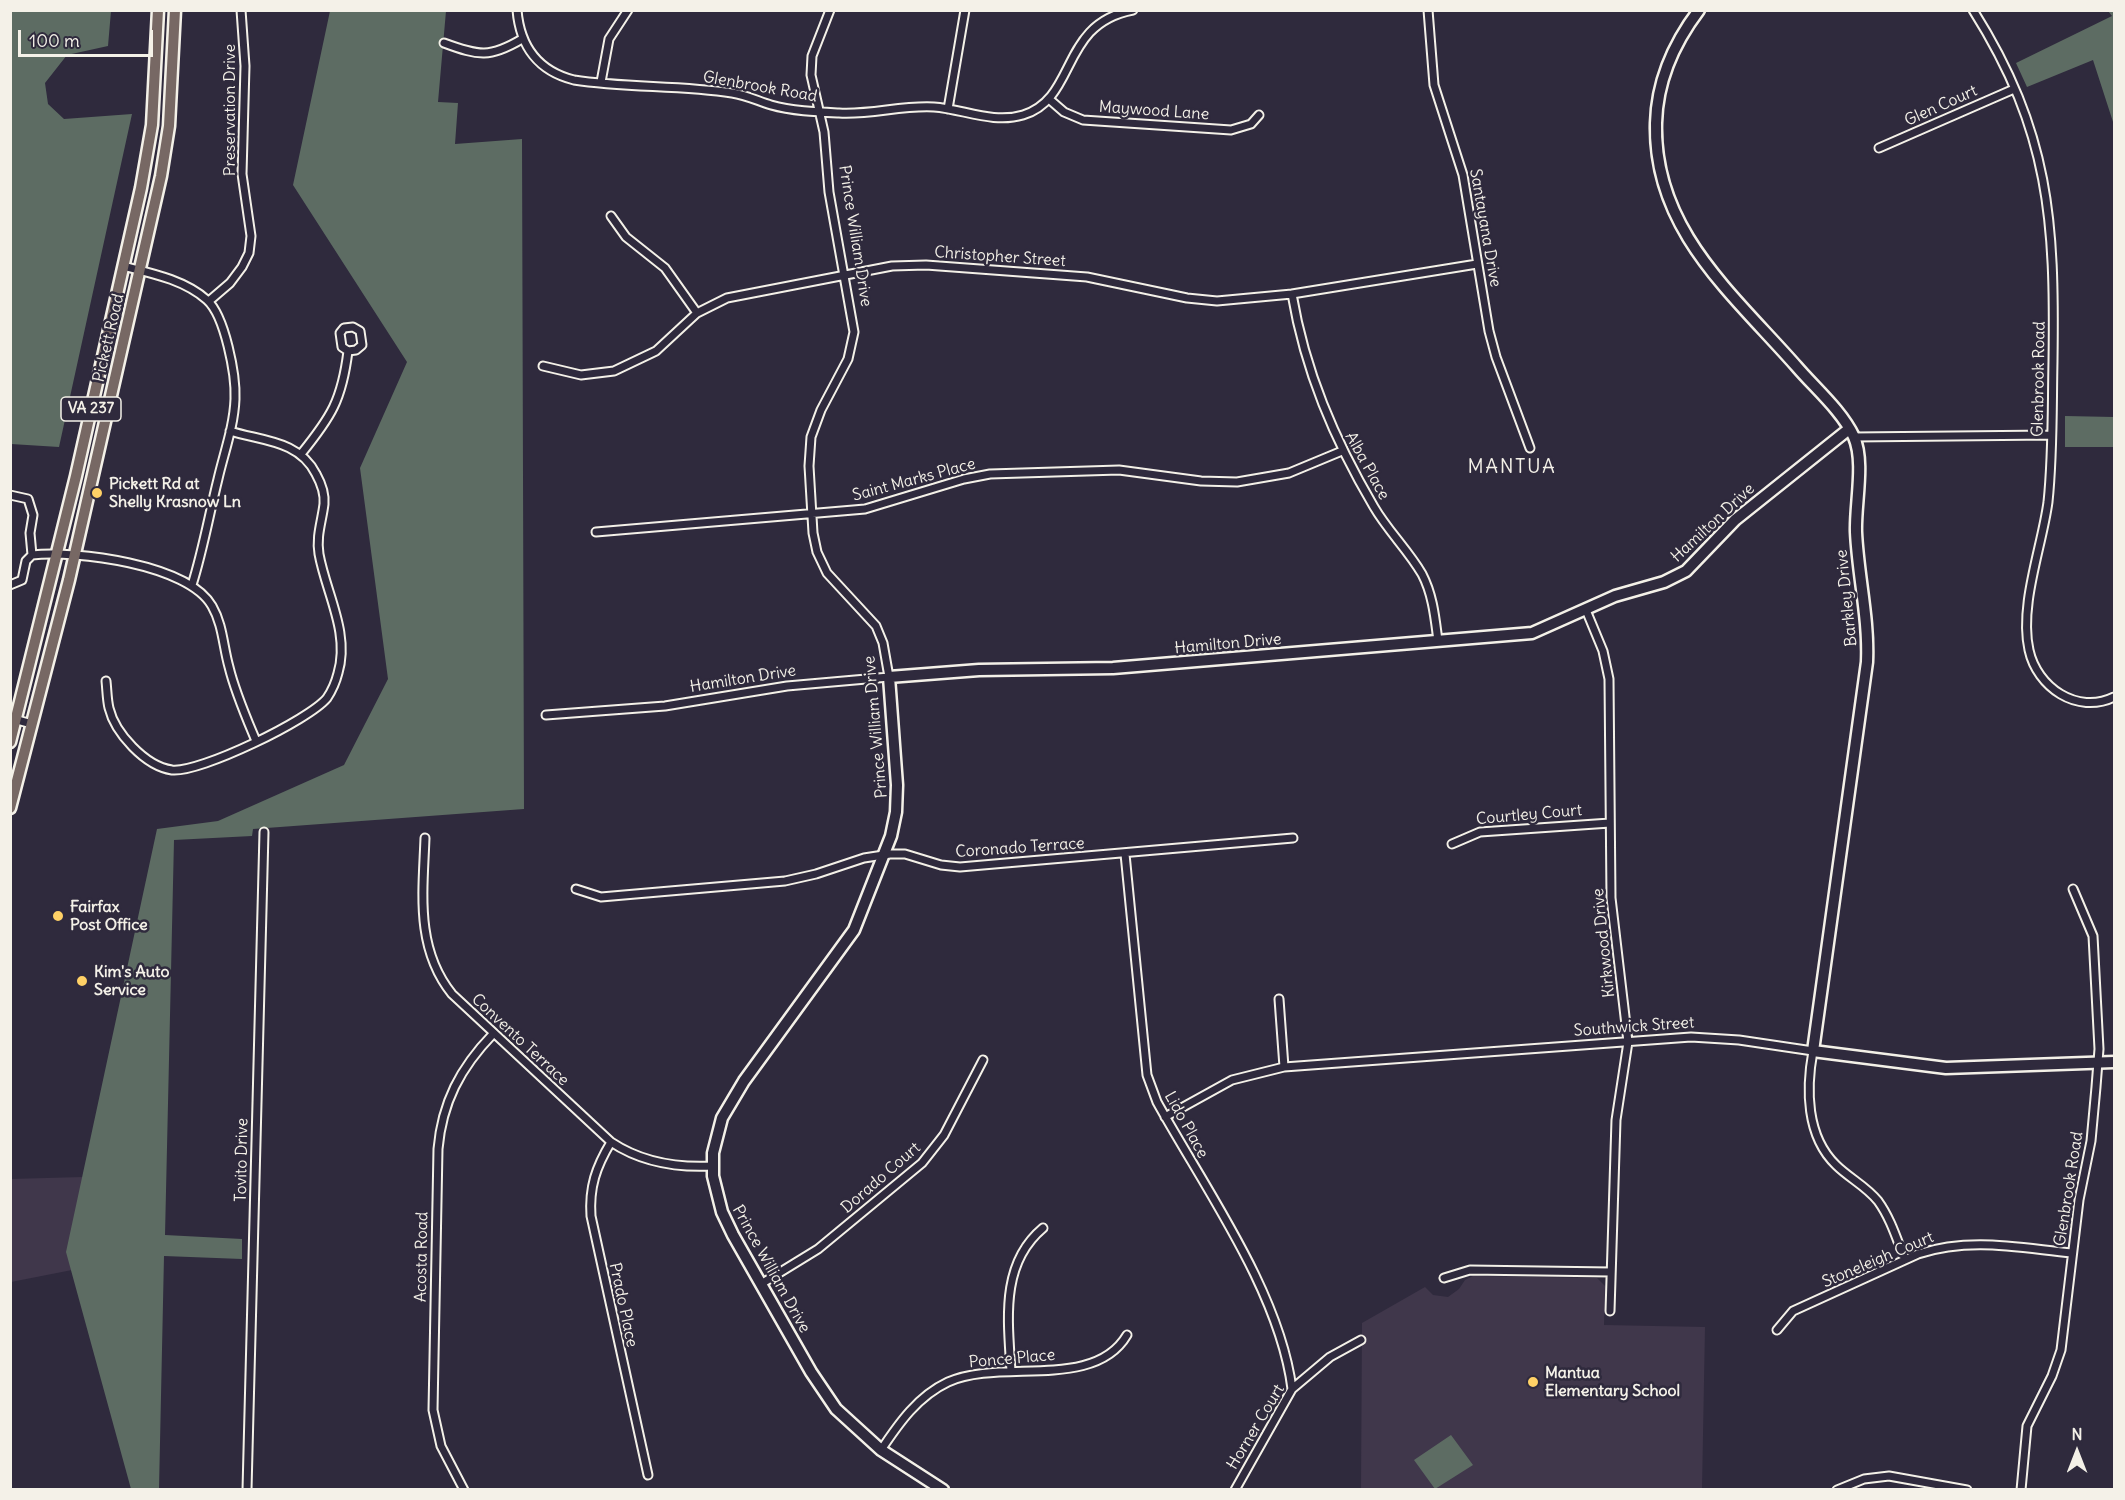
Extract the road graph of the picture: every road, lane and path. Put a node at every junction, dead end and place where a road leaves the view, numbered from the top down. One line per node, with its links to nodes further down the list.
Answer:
1 (158, 10): 24 (main road, Pickett Road / VA 237)
2 (175, 10): 25 (main road, Pickett Road / VA 237)
3 (241, 10): 28 (street, Preservation Drive)
4 (517, 10): 13 (street, Glenbrook Road)
5 (628, 10): 15 (street)
6 (830, 10): 19 (street, Prince William Drive)
7 (965, 10): 18 (street)
8 (1133, 10): 12 (street)
9 (1428, 10): 23 (street, Santayana Drive)
10 (1699, 10): 33 (street)
11 (1973, 10): 16 (street, Glenbrook Road)
12 (1107, 14): 17 (street)
13 (522, 39): 14 (street); 15 (street, Glenbrook Road)
14 (444, 43)
15 (601, 82): 19 (street, Glenbrook Road)
16 (2014, 89): 21 (street, Glen Court); 34 (street, Glenbrook Road)
17 (1049, 99): 18 (street, Glenbrook Road); 20 (street, Maywood Lane)
18 (948, 109): 19 (street, Glenbrook Road)
19 (819, 111): 26 (street, Prince William Drive)
20 (1259, 116)
21 (1879, 148)
22 (611, 216): 29 (street)
23 (1477, 264): 27 (street, Christopher Street); 35 (street, Santayana Drive)
24 (123, 266): 25 (street); 41 (main road, Pickett Road / VA 237)
25 (140, 270): 28 (street); 42 (main road, Pickett Road / VA 237)
26 (844, 275): 27 (street, Christopher Street); 29 (street, Christopher Street); 39 (street, Prince William Drive)
27 (1292, 294): 36 (street, Alba Place)
28 (209, 301): 32 (street)
29 (697, 313): 31 (street, Christopher Street)
30 (348, 351): 37 (street)
31 (543, 366)
32 (230, 431): 37 (street); 45 (street)
33 (1851, 433): 34 (street); 46 (street, Hamilton Drive); 69 (street, Barkley Drive)
34 (2051, 435): 50 (street, Glenbrook Road)
35 (1530, 448)
36 (1342, 451): 39 (street, Saint Marks Place); 47 (street, Alba Place)
37 (301, 454): 54 (street)
38 (10, 495): 43 (street)
39 (812, 514): 40 (street, Saint Marks Place); 48 (street, Prince William Drive)
40 (596, 532)
41 (58, 552): 42 (street); 43 (street); 52 (main road, Pickett Road / VA 237)
42 (75, 553): 45 (street); 53 (main road, Pickett Road / VA 237)
43 (32, 555): 44 (street)
44 (10, 585)
45 (192, 585): 54 (street)
46 (1586, 610): 47 (street, Hamilton Drive); 57 (street, Kirkwood Drive)
47 (1438, 641): 48 (street, Hamilton Drive)
48 (889, 677): 51 (street, Hamilton Drive); 63 (street, Prince William Drive)
49 (106, 681): 54 (street)
50 (2115, 697)
51 (546, 715)
52 (13, 719): 53 (street); 55 (main road, Pickett Road / VA 237)
53 (32, 724): 56 (main road, Pickett Road / VA 237)
54 (256, 741)
55 (10, 742)
56 (10, 808)
57 (1610, 822): 61 (street, Courtley Court); 68 (street, Kirkwood Drive)
58 (264, 832): 91 (street, Tovito Drive)
59 (425, 838): 67 (street, Convento Terrace)
60 (1293, 838): 62 (street, Coronado Terrace)
61 (1452, 844)
62 (1125, 854): 63 (street, Coronado Terrace); 74 (street, Lido Place)
63 (884, 855): 64 (street, Coronado Terrace); 76 (street, Prince William Drive)
64 (576, 889)
65 (2073, 889): 72 (street, Glenbrook Road)
66 (1279, 999): 73 (street)
67 (493, 1035): 75 (street, Convento Terrace); 92 (street, Acosta Road)
68 (1628, 1042): 69 (street, Southwick Street); 73 (street, Southwick Street); 80 (street, Kirkwood Drive)
69 (1813, 1051): 72 (street, Southwick Street); 79 (street, Barkley Drive)
70 (983, 1060): 82 (street, Dorado Court)
71 (2115, 1062): 72 (street, Southwick Street)
72 (2097, 1063): 78 (street, Glenbrook Road)
73 (1284, 1067): 74 (street, Southwick Street)
74 (1165, 1117): 88 (street, Lido Place)
75 (611, 1142): 76 (street, Convento Terrace); 90 (street, Prado Place)
76 (713, 1166): 82 (street, Prince William Drive)
77 (1043, 1228): 87 (street)
78 (2072, 1253): 79 (street, Stoneleigh Court); 97 (street, Glenbrook Road)
79 (1905, 1260): 84 (street, Stoneleigh Court)
80 (1611, 1272): 81 (street); 83 (street, Kirkwood Drive)
81 (1444, 1278)
82 (761, 1284): 89 (street, Prince William Drive)
83 (1610, 1311)
84 (1776, 1330)
85 (1127, 1335): 87 (street, Ponce Place)
86 (1361, 1340): 88 (street, Horner Court)
87 (1011, 1371): 89 (street, Ponce Place)
88 (1292, 1389): 94 (street, Horner Court)
89 (881, 1450): 93 (street, Prince William Drive)
90 (648, 1475)
91 (247, 1490)
92 (464, 1490)
93 (943, 1490)
94 (1235, 1490)
95 (1837, 1490): 96 (street)
96 (1967, 1490)
97 (2021, 1490)

